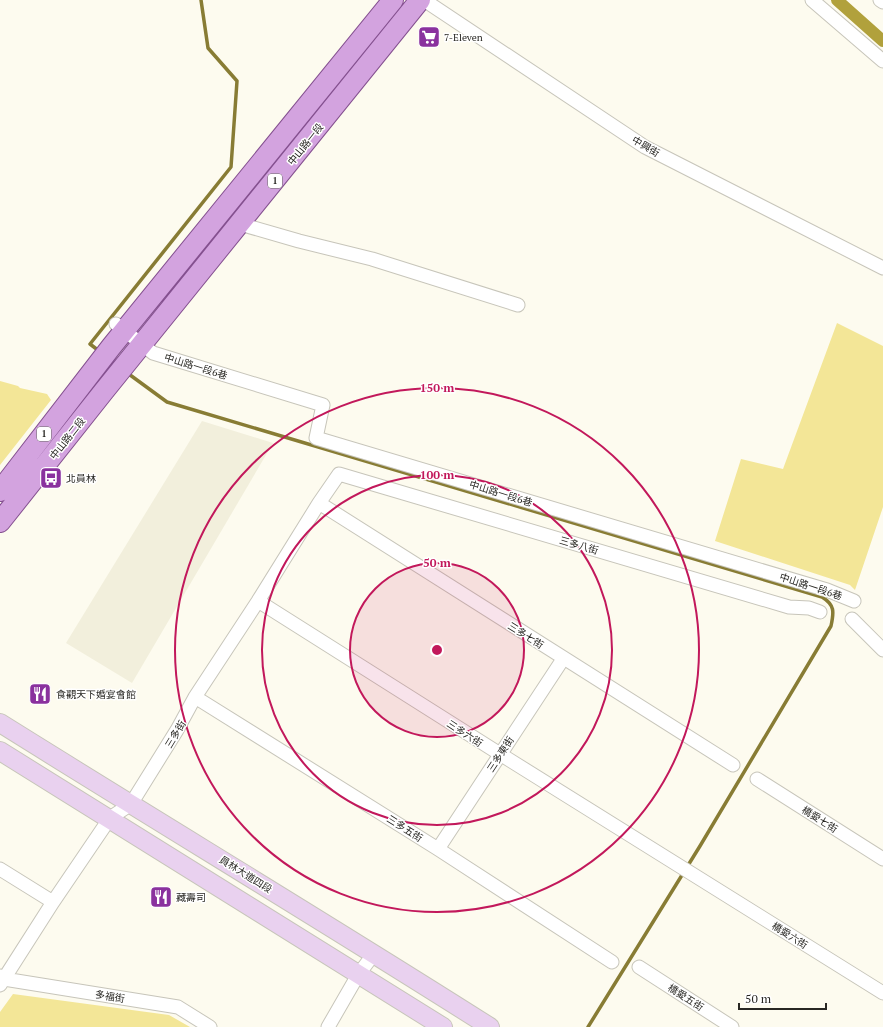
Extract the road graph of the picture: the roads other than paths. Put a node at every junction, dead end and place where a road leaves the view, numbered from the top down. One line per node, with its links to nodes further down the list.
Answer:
1 (393, 0): 11 (main road, 1)
2 (420, 0): 8 (main road, 中山路一段 / 1)
3 (424, 0): 9 (street, 中興街)
4 (812, 0): 7 (street)
5 (880, 0): 6 (street)
6 (883, 2)
7 (883, 61)
8 (240, 224): 10 (street); 12 (main road, 中山路一段 / 1)
9 (883, 268)
10 (518, 305)
11 (120, 327): 12 (street, 中山路一段6巷); 15 (main road, 中山路二段 / 1)
12 (142, 345): 13 (main road, 中山路一段 / 1); 19 (street, 中山路一段6巷)
13 (104, 391): 17 (main road, 中山路二段 / 1)
14 (339, 474): 16 (street, 三多街); 20 (street, 三多八街)
15 (0, 491)
16 (319, 504): 18 (street, 三多街); 23 (street, 三多七街)
17 (0, 522)
18 (258, 601): 24 (street, 三多街); 27 (street, 三多六街)
19 (854, 601)
20 (820, 612)
21 (852, 619): 22 (street)
22 (883, 650)
23 (563, 659): 27 (street, 三多東街); 28 (street, 三多七街)
24 (195, 697): 30 (street, 三多街); 32 (street, 三多五街)
25 (0, 723): 30 (main road, 員林大道四段)
26 (0, 751): 31 (main road)
27 (500, 754): 32 (street, 三多東街); 34 (street, 三多六街)
28 (734, 766)
29 (757, 779): 33 (street, 橋愛七街)
30 (131, 804): 31 (street, 三多街); 37 (main road, 員林大道四段)
31 (110, 818): 36 (street, 三多街); 40 (main road)
32 (438, 849): 38 (street, 三多五街)
33 (883, 859)
34 (673, 863): 42 (street, 橋愛六街)
35 (0, 869): 36 (street)
36 (54, 902): 41 (street, 三多街)
37 (373, 955): 40 (street); 46 (main road, 員林大道四段)
38 (612, 962)
39 (639, 968): 47 (street, 橋愛五街)
40 (358, 974): 44 (street); 45 (main road)
41 (1, 980): 43 (street, 多福街)
42 (883, 993)
43 (210, 1027)
44 (328, 1027)
45 (443, 1027)
46 (490, 1027)
47 (732, 1027)

